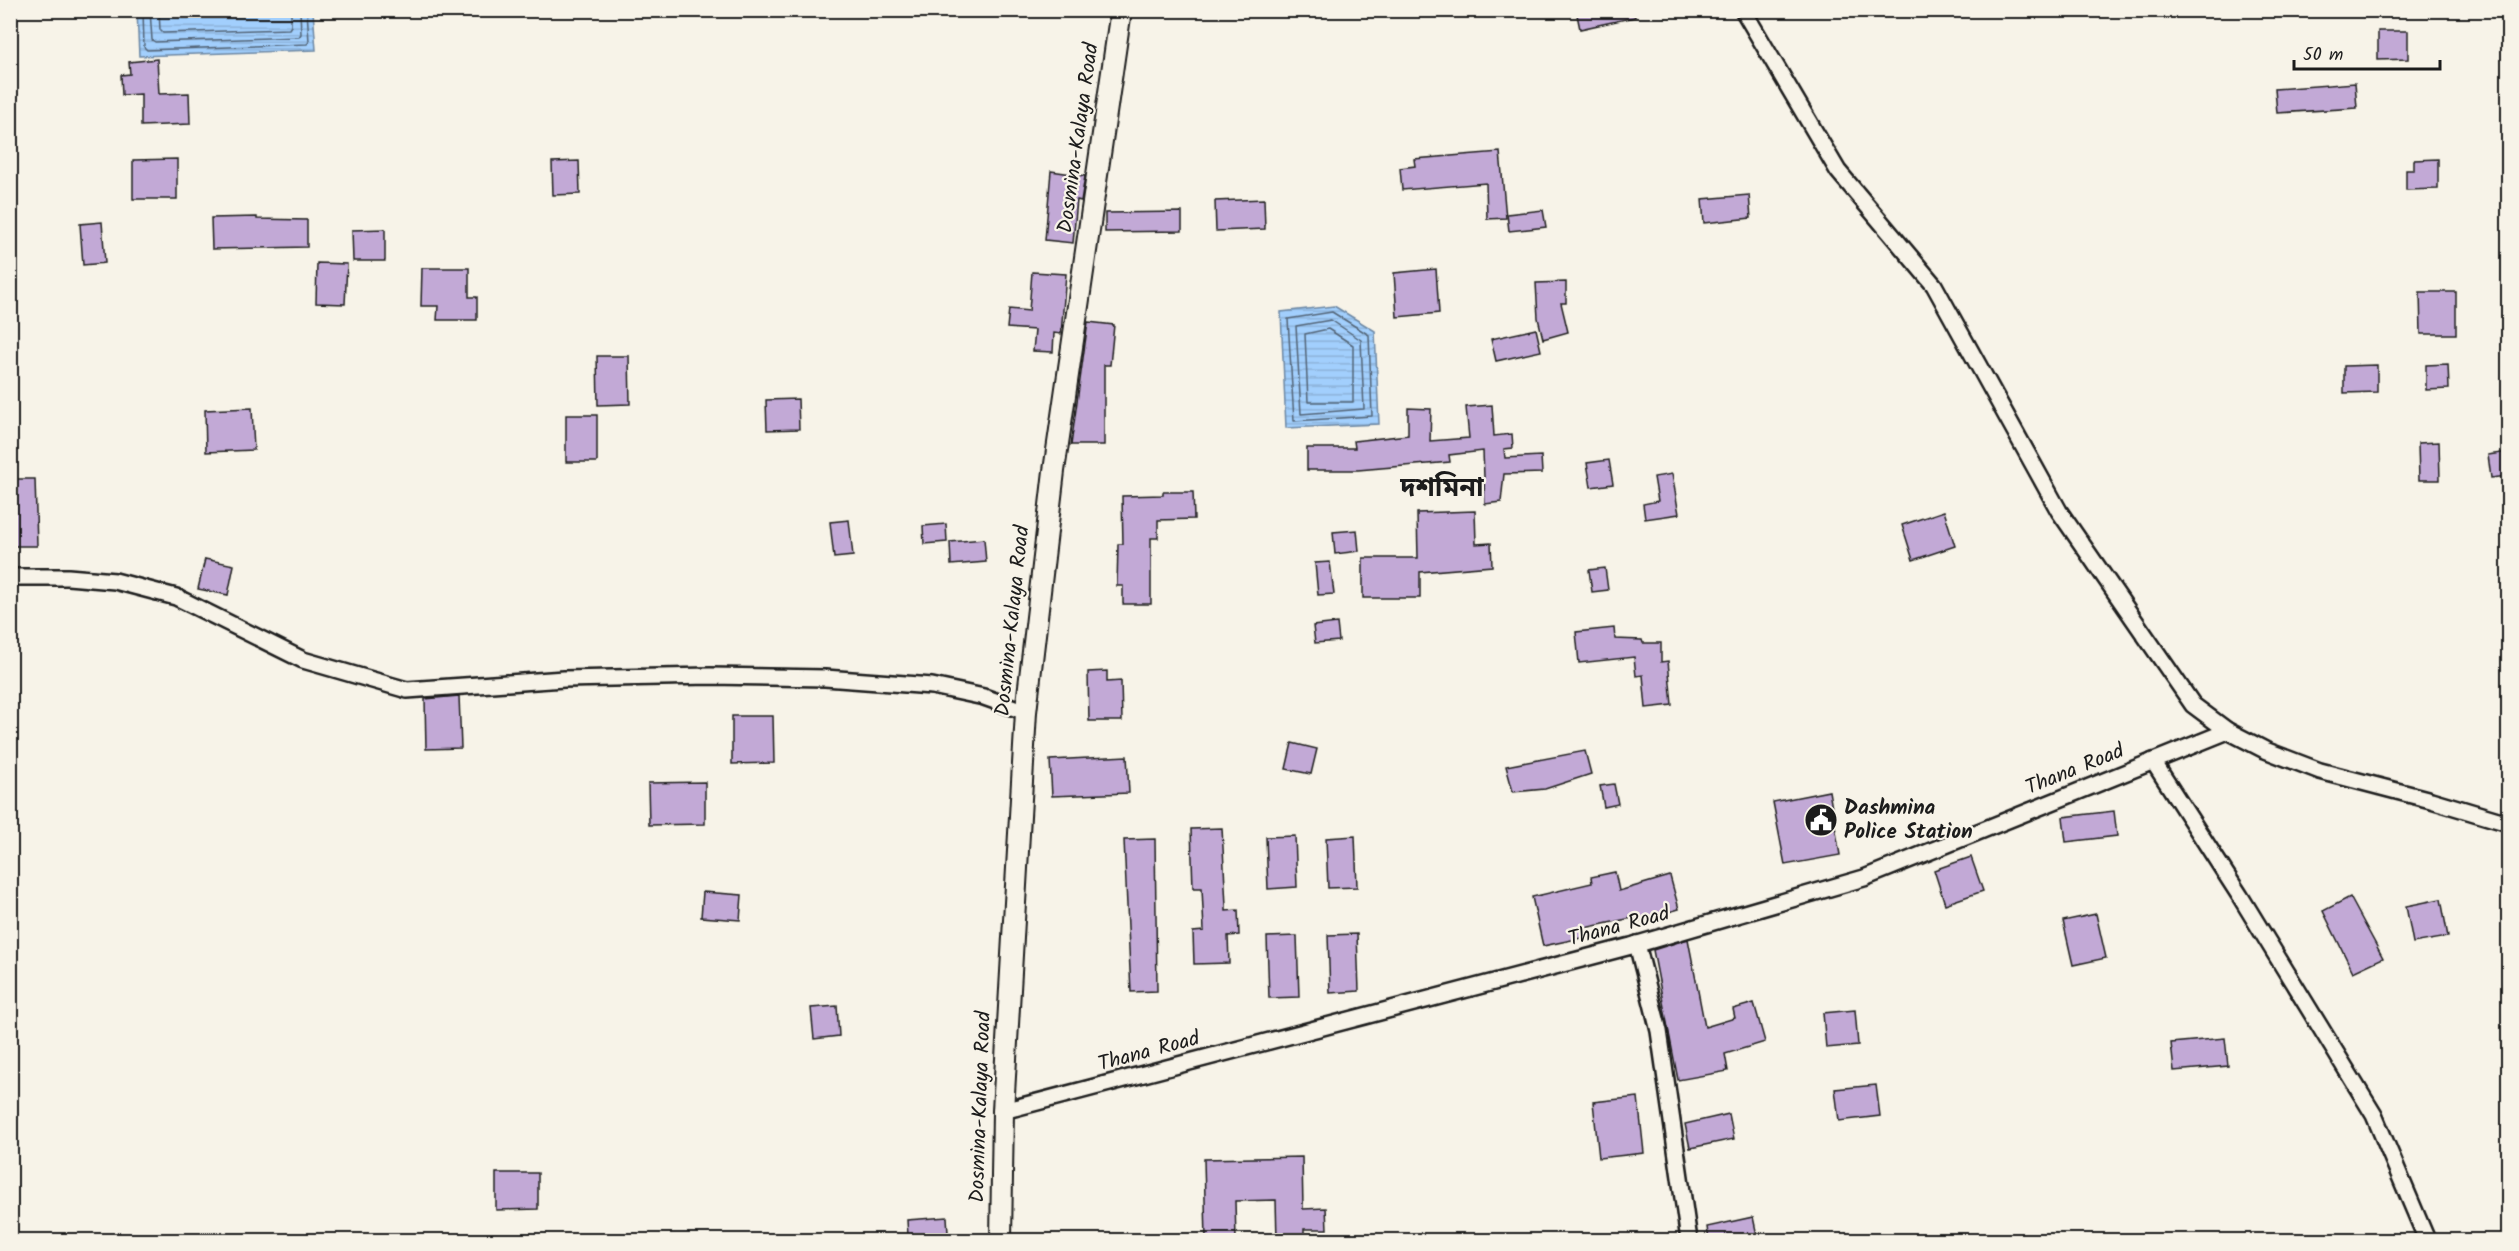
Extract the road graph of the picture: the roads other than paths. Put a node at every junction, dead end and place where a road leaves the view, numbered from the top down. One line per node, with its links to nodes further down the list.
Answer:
1 (1121, 10): 4 (street, Dosmina-Kalaya Road)
2 (1743, 10): 5 (street)
3 (10, 577): 4 (street)
4 (1026, 712): 9 (street, Dosmina-Kalaya Road)
5 (2228, 731): 6 (street, Thana Road); 7 (street)
6 (2152, 761): 8 (street, Thana Road); 12 (street)
7 (2508, 823)
8 (1637, 944): 9 (street, Thana Road); 11 (street)
9 (1003, 1111): 10 (street, Dosmina-Kalaya Road)
10 (1001, 1240)
11 (1689, 1240)
12 (2427, 1240)

